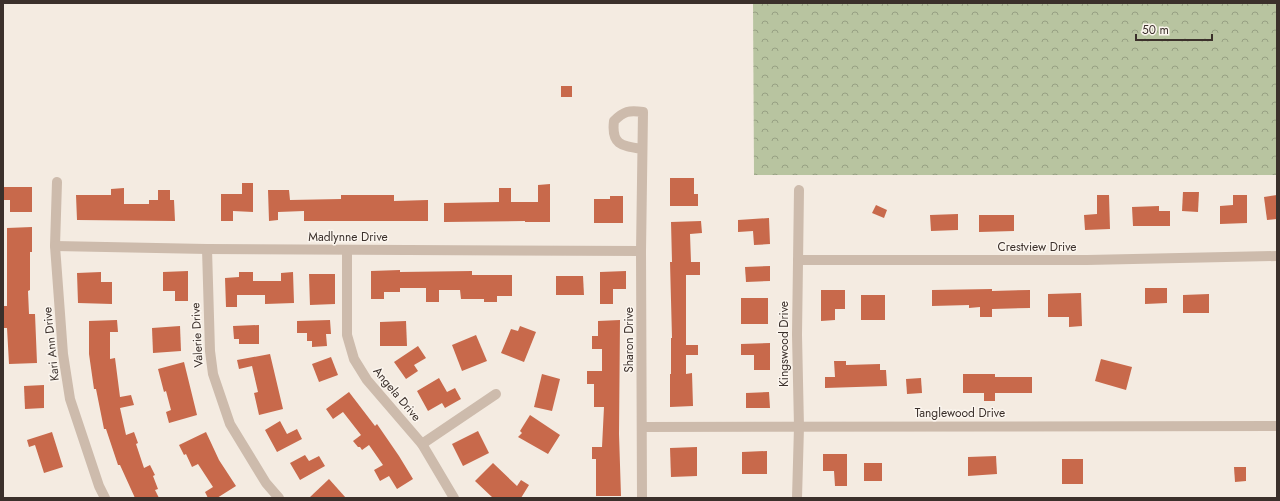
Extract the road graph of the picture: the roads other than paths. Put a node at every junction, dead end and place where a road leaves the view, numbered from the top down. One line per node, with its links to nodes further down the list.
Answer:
1 (642, 149): 7 (street, Sharon Drive)
2 (57, 182): 4 (street, Kari Ann Drive)
3 (799, 190): 9 (street, Kingswood Drive)
4 (55, 246): 5 (street, Madlynne Drive); 15 (street, Kari Ann Drive)
5 (207, 249): 6 (street, Madlynne Drive); 16 (street, Valerie Drive)
6 (347, 250): 7 (street, Madlynne Drive); 14 (street, Angela Drive)
7 (641, 251): 13 (street, Sharon Drive)
8 (1277, 256): 9 (street, Crestview Drive)
9 (798, 260): 12 (street, Kingswood Drive)
10 (496, 394): 14 (street)
11 (1277, 426): 12 (street, Tanglewood Drive)
12 (798, 427): 13 (street, Tanglewood Drive); 19 (street, Kingswood Drive)
13 (642, 428): 18 (street, Sharon Drive)
14 (422, 444): 17 (street, Angela Drive)
15 (105, 498)
16 (279, 498)
17 (454, 498)
18 (642, 498)
19 (797, 498)

